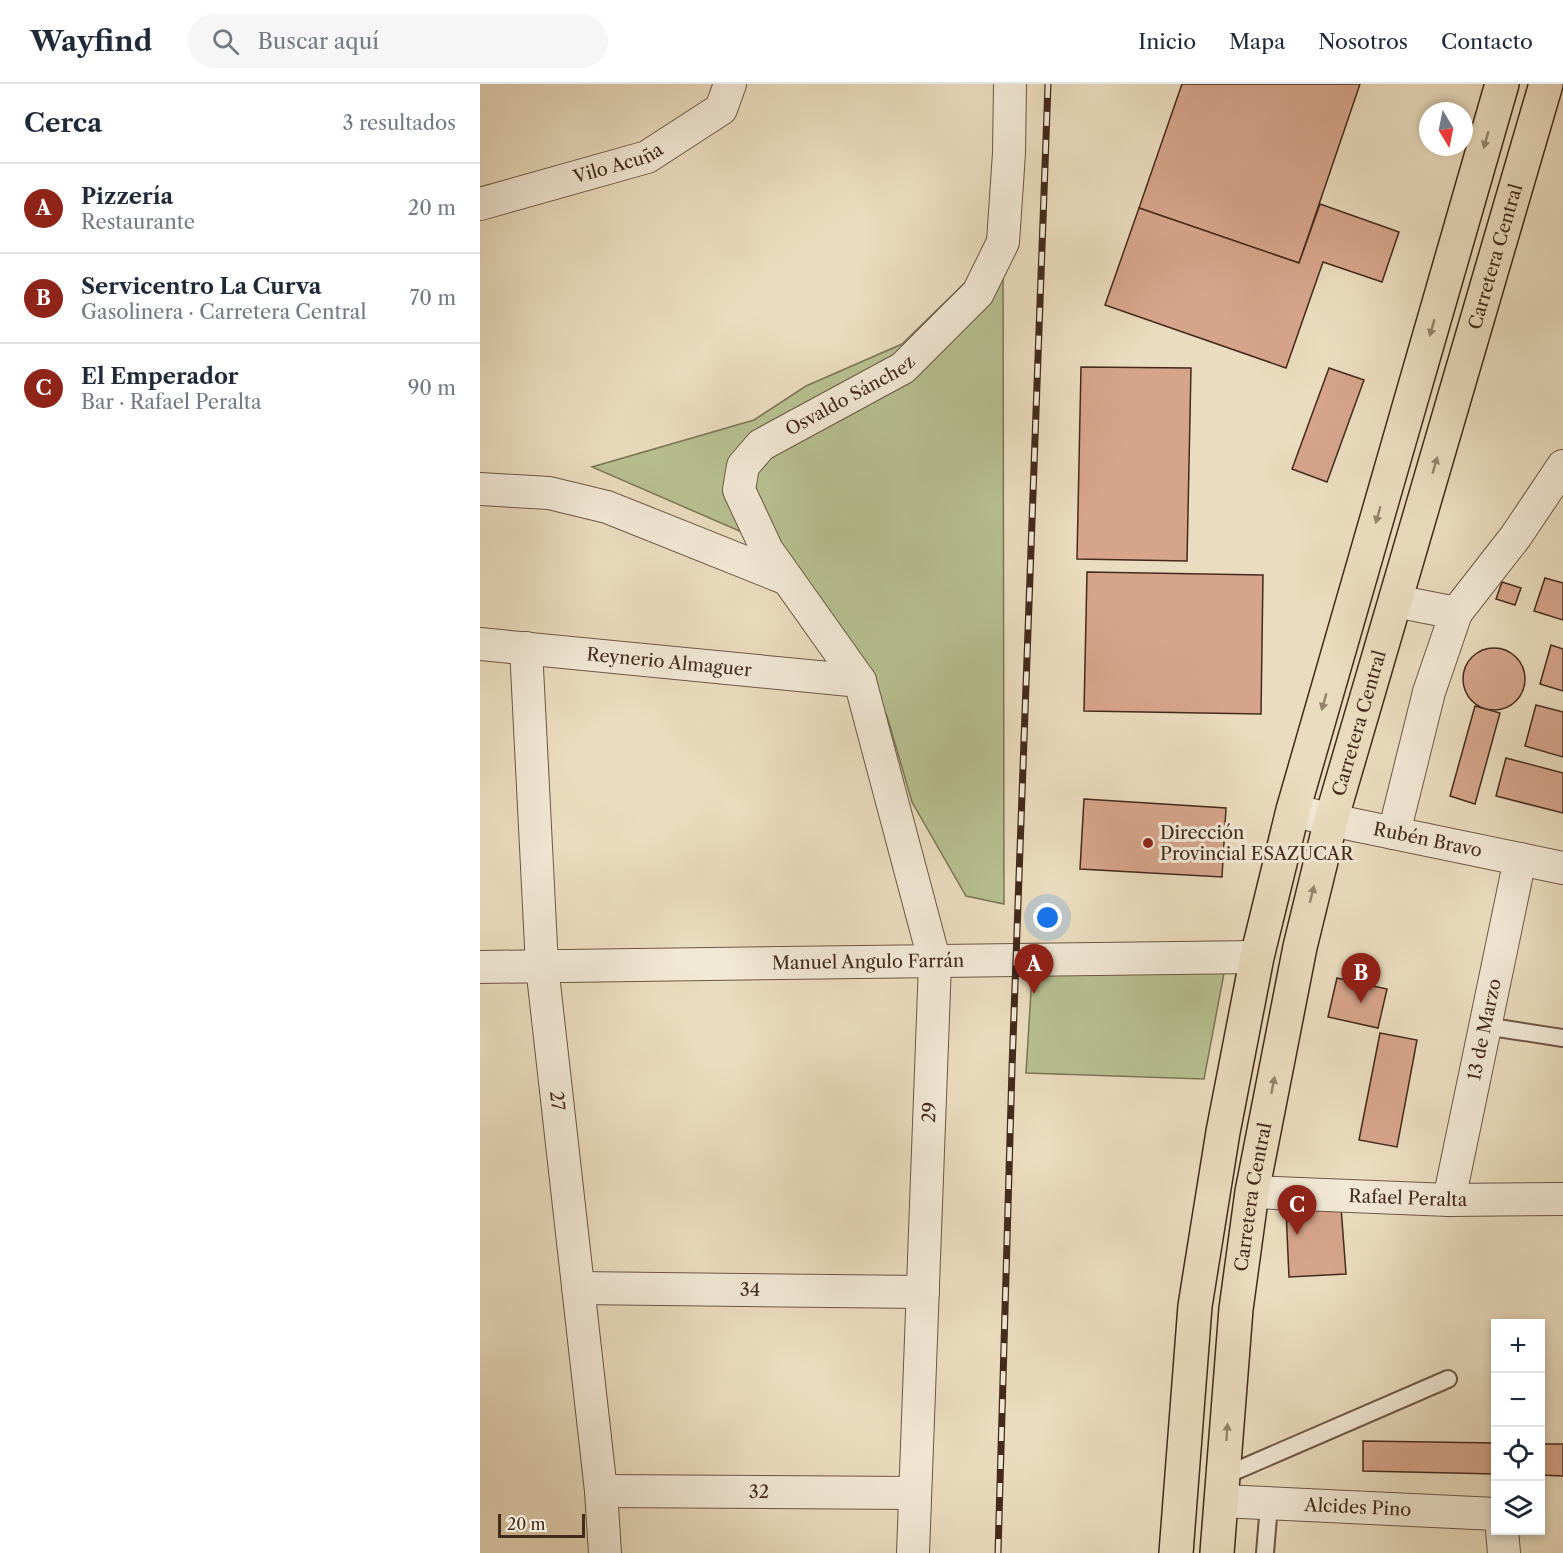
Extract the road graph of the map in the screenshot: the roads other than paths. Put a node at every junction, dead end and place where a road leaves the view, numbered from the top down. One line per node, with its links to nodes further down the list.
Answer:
1 (730, 84): 5 (street, Vilo Acuña)
2 (1010, 84): 8 (street, Osvaldo Sánchez)
3 (1502, 84): 14 (main road, one-way to 14)
4 (1546, 84): 9 (main road, Carretera Central, one-way to 4)
5 (480, 204)
6 (1563, 466): 10 (street)
7 (480, 489): 8 (street)
8 (788, 579): 13 (street, Osvaldo Sánchez)
9 (1395, 601): 10 (street); 15 (main road, Carretera Central)
10 (1456, 613): 16 (street)
11 (480, 644): 12 (street, Reynerio Almaguer)
12 (526, 648): 13 (street, Reynerio Almaguer); 21 (street, 27)
13 (860, 681): 20 (street, 29)
14 (1293, 810): 15 (street, Rubén Bravo); 19 (main road)
15 (1330, 820): 16 (street, Rubén Bravo); 25 (main road, Carretera Central, one-way to 15)
16 (1394, 833): 17 (street, Rubén Bravo)
17 (1520, 859): 18 (street, Rubén Bravo); 23 (street, 13 de Marzo)
18 (1563, 868)
19 (1257, 957): 20 (street, Manuel Angulo Farrán); 39 (main road)
20 (935, 963): 21 (street, Manuel Angulo Farrán); 29 (street, 29)
21 (542, 966): 22 (street, Manuel Angulo Farrán); 28 (street, 27)
22 (480, 967)
23 (1485, 1026): 24 (lane); 27 (street, 13 de Marzo)
24 (1563, 1038)
25 (1252, 1192): 27 (street, Rafael Peralta); 31 (main road, Carretera Central, one-way to 25)
26 (1563, 1199): 27 (street, Rafael Peralta)
27 (1449, 1200)
28 (578, 1288): 29 (street, 34); 32 (street, 27)
29 (923, 1292): 33 (street, 29)
30 (1448, 1378): 31 (lane)
31 (1223, 1489): 34 (street, Alcides Pino); 40 (main road, Carretera Central)
32 (601, 1491): 33 (street, 32); 37 (street, 27)
33 (914, 1492): 38 (street, 29)
34 (1269, 1505): 35 (street, Alcides Pino); 41 (lane)
35 (1491, 1514)
36 (1502, 1535): 42 (street)
37 (605, 1553)
38 (913, 1553)
39 (1176, 1553)
40 (1216, 1553)
41 (1264, 1553)
42 (1504, 1553)

